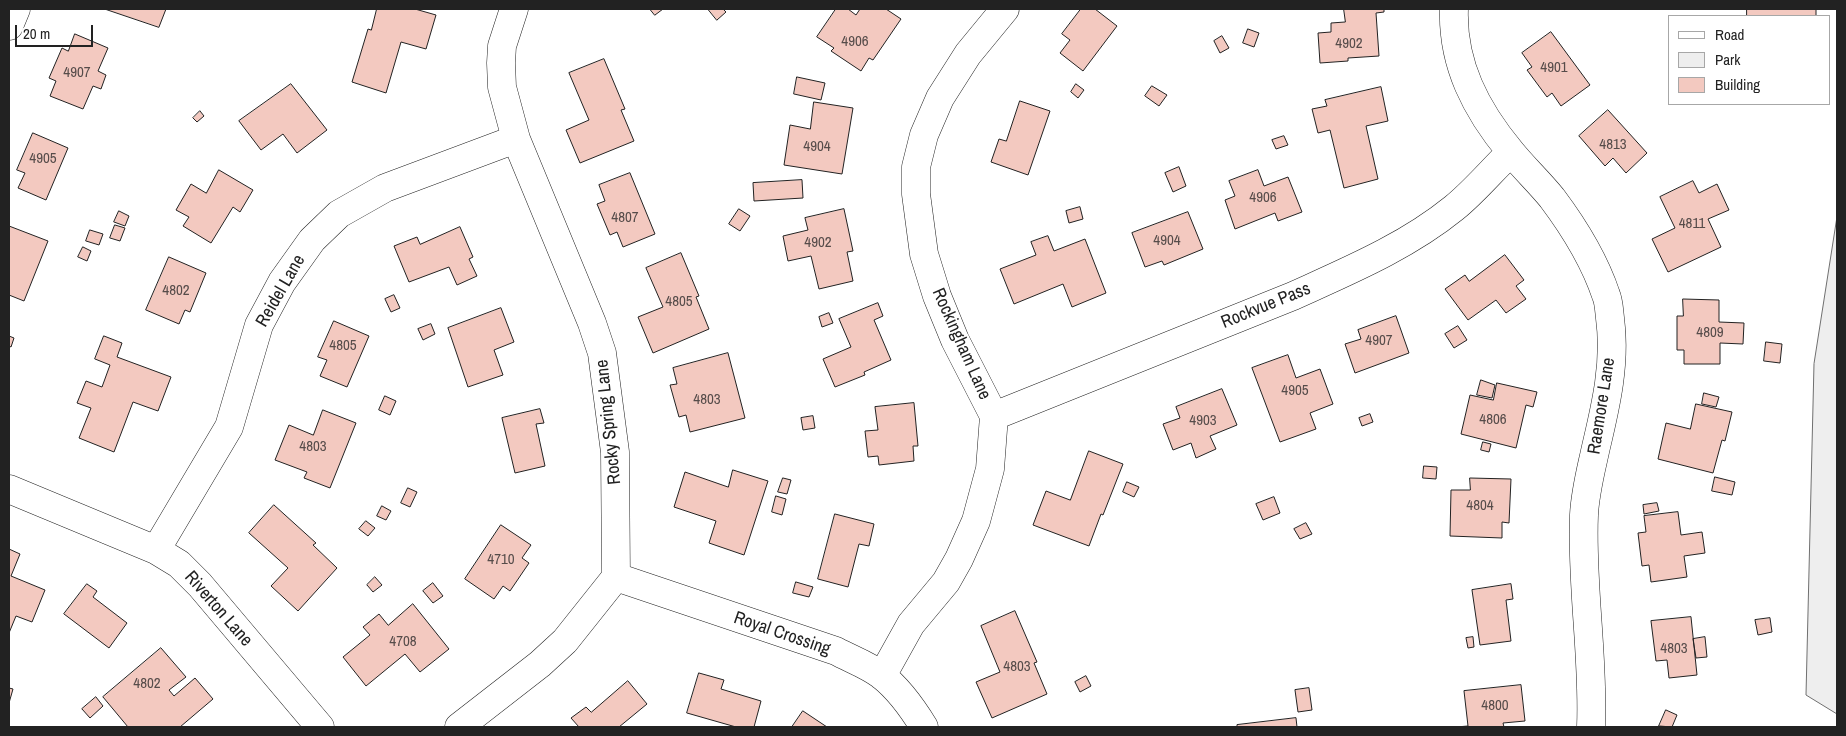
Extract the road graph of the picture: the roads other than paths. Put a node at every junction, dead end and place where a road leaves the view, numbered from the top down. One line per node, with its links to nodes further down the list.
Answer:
1 (16, 9): 5 (street)
2 (514, 9): 6 (street, Rocky Spring Lane)
3 (1005, 9): 8 (street, Rockingham Lane)
4 (1454, 9): 7 (street, Raemore Lane)
5 (9, 26)
6 (516, 140): 10 (street, Reidel Lane); 11 (street, Rocky Spring Lane)
7 (1511, 152): 8 (street, Rockvue Pass); 16 (street, Raemore Lane)
8 (994, 416): 12 (street, Rockingham Lane)
9 (9, 489): 10 (street, Riverton Lane)
10 (156, 550): 13 (street, Riverton Lane)
11 (616, 578): 12 (street, Royal Crossing); 14 (street)
12 (882, 676): 15 (street, Royal Crossing)
13 (320, 727)
14 (459, 727)
15 (924, 727)
16 (1590, 727)

